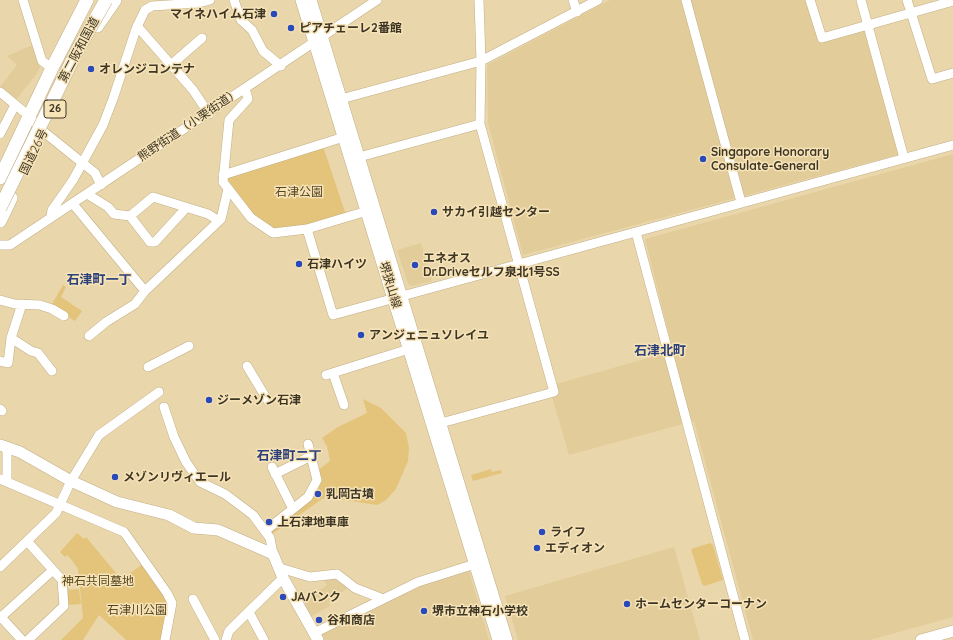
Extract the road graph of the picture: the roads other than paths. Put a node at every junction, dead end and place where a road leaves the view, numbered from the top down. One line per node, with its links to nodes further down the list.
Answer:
1 (23, 0): 29 (street)
2 (87, 0): 29 (highway, 国道26号 / 26)
3 (96, 0): 48 (highway, 第二阪和国道 / 26)
4 (106, 0): 53 (highway, 第二阪和国道 / 26, bridge)
5 (116, 0): 38 (highway, 国道26号 / 26)
6 (210, 0): 19 (street)
7 (234, 0): 28 (street)
8 (302, 0): 25 (main road, 堺狭山線)
9 (311, 0): 25 (main road, 堺狭山線)
10 (377, 0): 25 (street, 熊野街道（小栗街道）)
11 (479, 0): 26 (street)
12 (572, 0): 20 (street)
13 (598, 0): 20 (street)
14 (686, 0): 51 (street)
15 (810, 0): 23 (street)
16 (861, 0): 23 (street)
17 (907, 0): 21 (street)
18 (953, 1): 21 (street)
19 (162, 3): 22 (street)
20 (577, 12): 26 (street)
21 (911, 14): 23 (street); 30 (street)
22 (137, 26): 27 (street); 44 (street)
23 (868, 26): 43 (street)
24 (202, 38): 27 (street)
25 (318, 40): 28 (street, 熊野街道（小栗街道）); 33 (main road, 堺狭山線); 40 (main road, 堺狭山線)
26 (481, 61): 33 (street); 37 (street)
27 (172, 64): 35 (street)
28 (281, 66): 31 (street, 熊野街道（小栗街道）)
29 (52, 68): 36 (highway, 国道26号 / 26)
30 (953, 73)
31 (246, 88): 35 (street, 熊野街道（小栗街道）); 45 (street)
32 (0, 92): 34 (street)
33 (342, 99): 42 (main road, 堺狭山線)
34 (15, 105): 36 (street); 39 (street)
35 (209, 114): 47 (street, 熊野街道（小栗街道）)
36 (29, 116): 38 (street); 46 (highway, 国道26号 / 26)
37 (480, 124): 42 (street); 63 (street)
38 (44, 132): 44 (street); 58 (highway, 国道26号 / 26)
39 (0, 134)
40 (344, 137): 45 (street); 55 (main road, 堺狭山線)
41 (953, 145): 43 (street)
42 (360, 157): 65 (main road, 堺狭山線)
43 (904, 158): 51 (street)
44 (82, 162): 47 (street); 57 (street)
45 (223, 176): 49 (street)
46 (0, 178)
47 (101, 185): 50 (street, 熊野街道（小栗街道）)
48 (0, 189)
49 (228, 189): 59 (street); 60 (street)
50 (87, 194): 52 (street, 熊野街道（小栗街道）); 56 (street)
51 (741, 202): 61 (street)
52 (73, 204): 57 (street, 熊野街道（小栗街道）); 64 (street)
53 (0, 208)
54 (186, 208): 56 (street); 56 (street); 59 (street)
55 (367, 211): 60 (street); 65 (main road, 堺狭山線)
56 (130, 216)
57 (51, 217): 62 (street, 熊野街道（小栗街道）)
58 (0, 221)
59 (218, 221): 64 (street)
60 (308, 229): 65 (street)
61 (636, 232): 63 (street); 110 (street)
62 (0, 245)
63 (520, 263): 65 (street); 81 (street)
64 (145, 291): 69 (street)
65 (398, 296): 72 (main road, 堺狭山線); 81 (main road, 堺狭山線)
66 (0, 300): 67 (street)
67 (22, 304): 68 (street); 70 (street)
68 (64, 316)
69 (89, 336)
70 (11, 338): 73 (street); 76 (street)
71 (189, 346): 75 (street)
72 (409, 350): 79 (street); 92 (main road, 堺狭山線)
73 (0, 361)
74 (247, 366): 78 (street)
75 (148, 367)
76 (52, 371)
77 (159, 392): 86 (street)
78 (268, 401)
79 (344, 405)
80 (164, 407): 89 (street)
81 (441, 423): 109 (main road, 堺狭山線)
82 (308, 444): 84 (street)
83 (4, 446): 85 (street); 86 (main road)
84 (312, 456): 88 (street); 88 (street)
85 (3, 480): 87 (street)
86 (71, 480): 87 (street); 91 (main road)
87 (59, 504): 90 (street); 104 (street)
88 (293, 510): 89 (street)
89 (265, 531): 91 (street)
90 (27, 541): 93 (street); 94 (street)
91 (273, 554): 95 (main road)
92 (475, 564): 97 (street); 108 (main road, 堺狭山線)
93 (0, 567)
94 (53, 570): 99 (street); 103 (street)
95 (281, 573): 97 (street); 98 (street); 101 (main road)
96 (193, 599): 105 (street)
97 (383, 599): 101 (street)
98 (249, 612): 106 (street); 107 (street)
99 (0, 617): 102 (street)
100 (953, 631): 111 (main road)
101 (316, 636)
102 (22, 640)
103 (28, 640)
104 (165, 640)
105 (215, 640)
106 (226, 640)
107 (264, 640)
108 (498, 640)
109 (507, 640)
110 (746, 640)
111 (921, 640)

